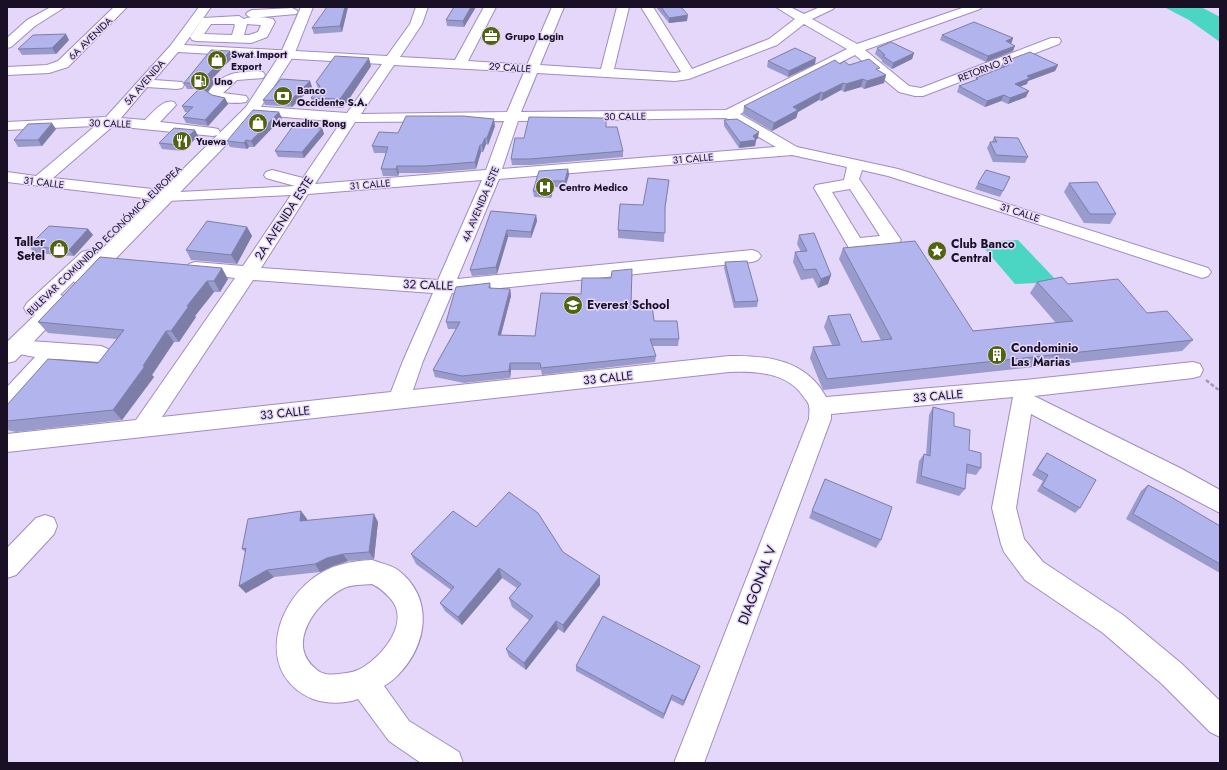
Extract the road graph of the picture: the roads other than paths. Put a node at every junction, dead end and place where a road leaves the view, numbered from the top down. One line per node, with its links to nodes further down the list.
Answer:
1 (60, 7): 14 (street)
2 (121, 7): 26 (street, 6A AVENIDA)
3 (205, 7): 20 (street, 5A AVENIDA)
4 (422, 7): 23 (street, 2A AVENIDA ESTE)
5 (490, 7): 24 (street)
6 (558, 7): 25 (street, 4A AVENIDA ESTE)
7 (623, 7): 27 (street)
8 (647, 7): 29 (street)
9 (782, 7): 13 (street)
10 (829, 7): 13 (street, 29 CALLE)
11 (976, 7): 21 (street, 30 CALLE)
12 (298, 9): 15 (street); 22 (main road, BULEVAR COMUNIDAD ECONÓMICA EUROPEA)
13 (803, 19): 21 (street); 29 (street, 29 CALLE)
14 (31, 23): 16 (street); 19 (street)
15 (242, 29): 15 (street); 17 (street); 17 (street); 17 (street)
16 (7, 31)
17 (251, 39): 22 (street)
18 (1055, 41): 21 (street, RETORNO 31)
19 (7, 44)
20 (175, 48): 22 (street, 29 CALLE); 30 (street, 5A AVENIDA)
21 (856, 49): 34 (street, 30 CALLE)
22 (273, 54): 23 (street, 29 CALLE); 28 (main road, BULEVAR COMUNIDAD ECONÓMICA EUROPEA); 32 (main road, BULEVAR COMUNIDAD ECONÓMICA EUROPEA)
23 (390, 61): 24 (street, 29 CALLE); 36 (street, 2A AVENIDA ESTE)
24 (460, 64): 25 (street, 29 CALLE)
25 (531, 68): 27 (street, 29 CALLE); 35 (street, 4A AVENIDA ESTE)
26 (7, 71)
27 (606, 74): 29 (street, 29 CALLE)
28 (258, 75): 32 (main road, BULEVAR COMUNIDAD ECONÓMICA EUROPEA); 32 (street, 30 CALLE)
29 (689, 75)
30 (144, 83): 31 (street); 37 (street, 5A AVENIDA)
31 (177, 85)
32 (246, 104): 36 (street, 30 CALLE); 40 (main road, BULEVAR COMUNIDAD ECONÓMICA EUROPEA); 49 (main road, BULEVAR COMUNIDAD ECONÓMICA EUROPEA)
33 (169, 105): 38 (street)
34 (729, 114): 35 (street, 30 CALLE); 41 (street)
35 (512, 117): 36 (street, 30 CALLE); 43 (street, 4A AVENIDA ESTE)
36 (351, 118): 48 (street, 2A AVENIDA ESTE)
37 (110, 121): 38 (street, 30 CALLE); 39 (street, 30 CALLE); 46 (street, 5A AVENIDA)
38 (148, 125): 40 (street, 30 CALLE)
39 (7, 126)
40 (213, 132): 49 (main road, BULEVAR COMUNIDAD ECONÓMICA EUROPEA)
41 (792, 150): 42 (street, 31 CALLE); 43 (street, 31 CALLE)
42 (856, 164): 47 (street); 54 (street, 31 CALLE)
43 (494, 174): 48 (street, 31 CALLE); 56 (street, 4A AVENIDA ESTE)
44 (272, 175): 48 (street)
45 (7, 177): 46 (street, 31 CALLE)
46 (39, 181): 49 (street, 31 CALLE)
47 (854, 184)
48 (305, 187): 49 (street, 31 CALLE); 55 (street, 2A AVENIDA ESTE)
49 (159, 195): 51 (main road, BULEVAR COMUNIDAD ECONÓMICA EUROPEA); 57 (main road, BULEVAR COMUNIDAD ECONÓMICA EUROPEA)
50 (752, 256): 56 (street, 32 CALLE)
51 (104, 259): 52 (street); 57 (main road, BULEVAR COMUNIDAD ECONÓMICA EUROPEA)
52 (128, 261)
53 (181, 266): 55 (street, 32 CALLE)
54 (1202, 272)
55 (248, 273): 56 (street, 32 CALLE); 65 (street, 2A AVENIDA ESTE)
56 (445, 287): 63 (street, 4A AVENIDA ESTE)
57 (10, 346): 58 (street)
58 (52, 351): 59 (street); 62 (street)
59 (101, 354)
60 (1193, 370): 61 (street, 33 CALLE)
61 (1024, 394): 64 (street, 33 CALLE); 67 (street); 71 (street)
62 (7, 401)
63 (399, 401): 64 (street, 33 CALLE); 65 (street, 33 CALLE)
64 (820, 406): 73 (street, DIAGONAL V)
65 (144, 427): 66 (street, 33 CALLE)
66 (7, 443)
67 (1220, 502)
68 (45, 526): 69 (street)
69 (7, 566)
70 (364, 683): 70 (street); 72 (street)
71 (1220, 722)
72 (448, 763)
73 (689, 763)

